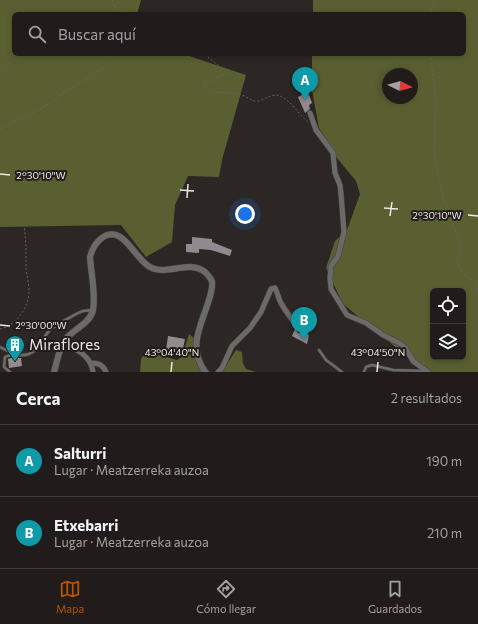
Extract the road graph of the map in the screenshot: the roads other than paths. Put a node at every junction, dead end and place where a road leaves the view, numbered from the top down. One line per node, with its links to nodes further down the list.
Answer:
1 (310, 113): 9 (street)
2 (93, 310): 4 (street); 7 (lane); 14 (street)
3 (300, 329): 15 (street)
4 (63, 344): 8 (street); 11 (street)
5 (0, 347): 7 (lane)
6 (319, 350): 16 (lane)
7 (14, 354): 10 (lane)
8 (91, 363): 12 (street); 13 (street)
9 (426, 371): 17 (lane)
10 (10, 372)
11 (54, 372)
12 (93, 372)
13 (106, 372)
14 (204, 372)
15 (218, 372)
16 (342, 372)
17 (364, 372)

